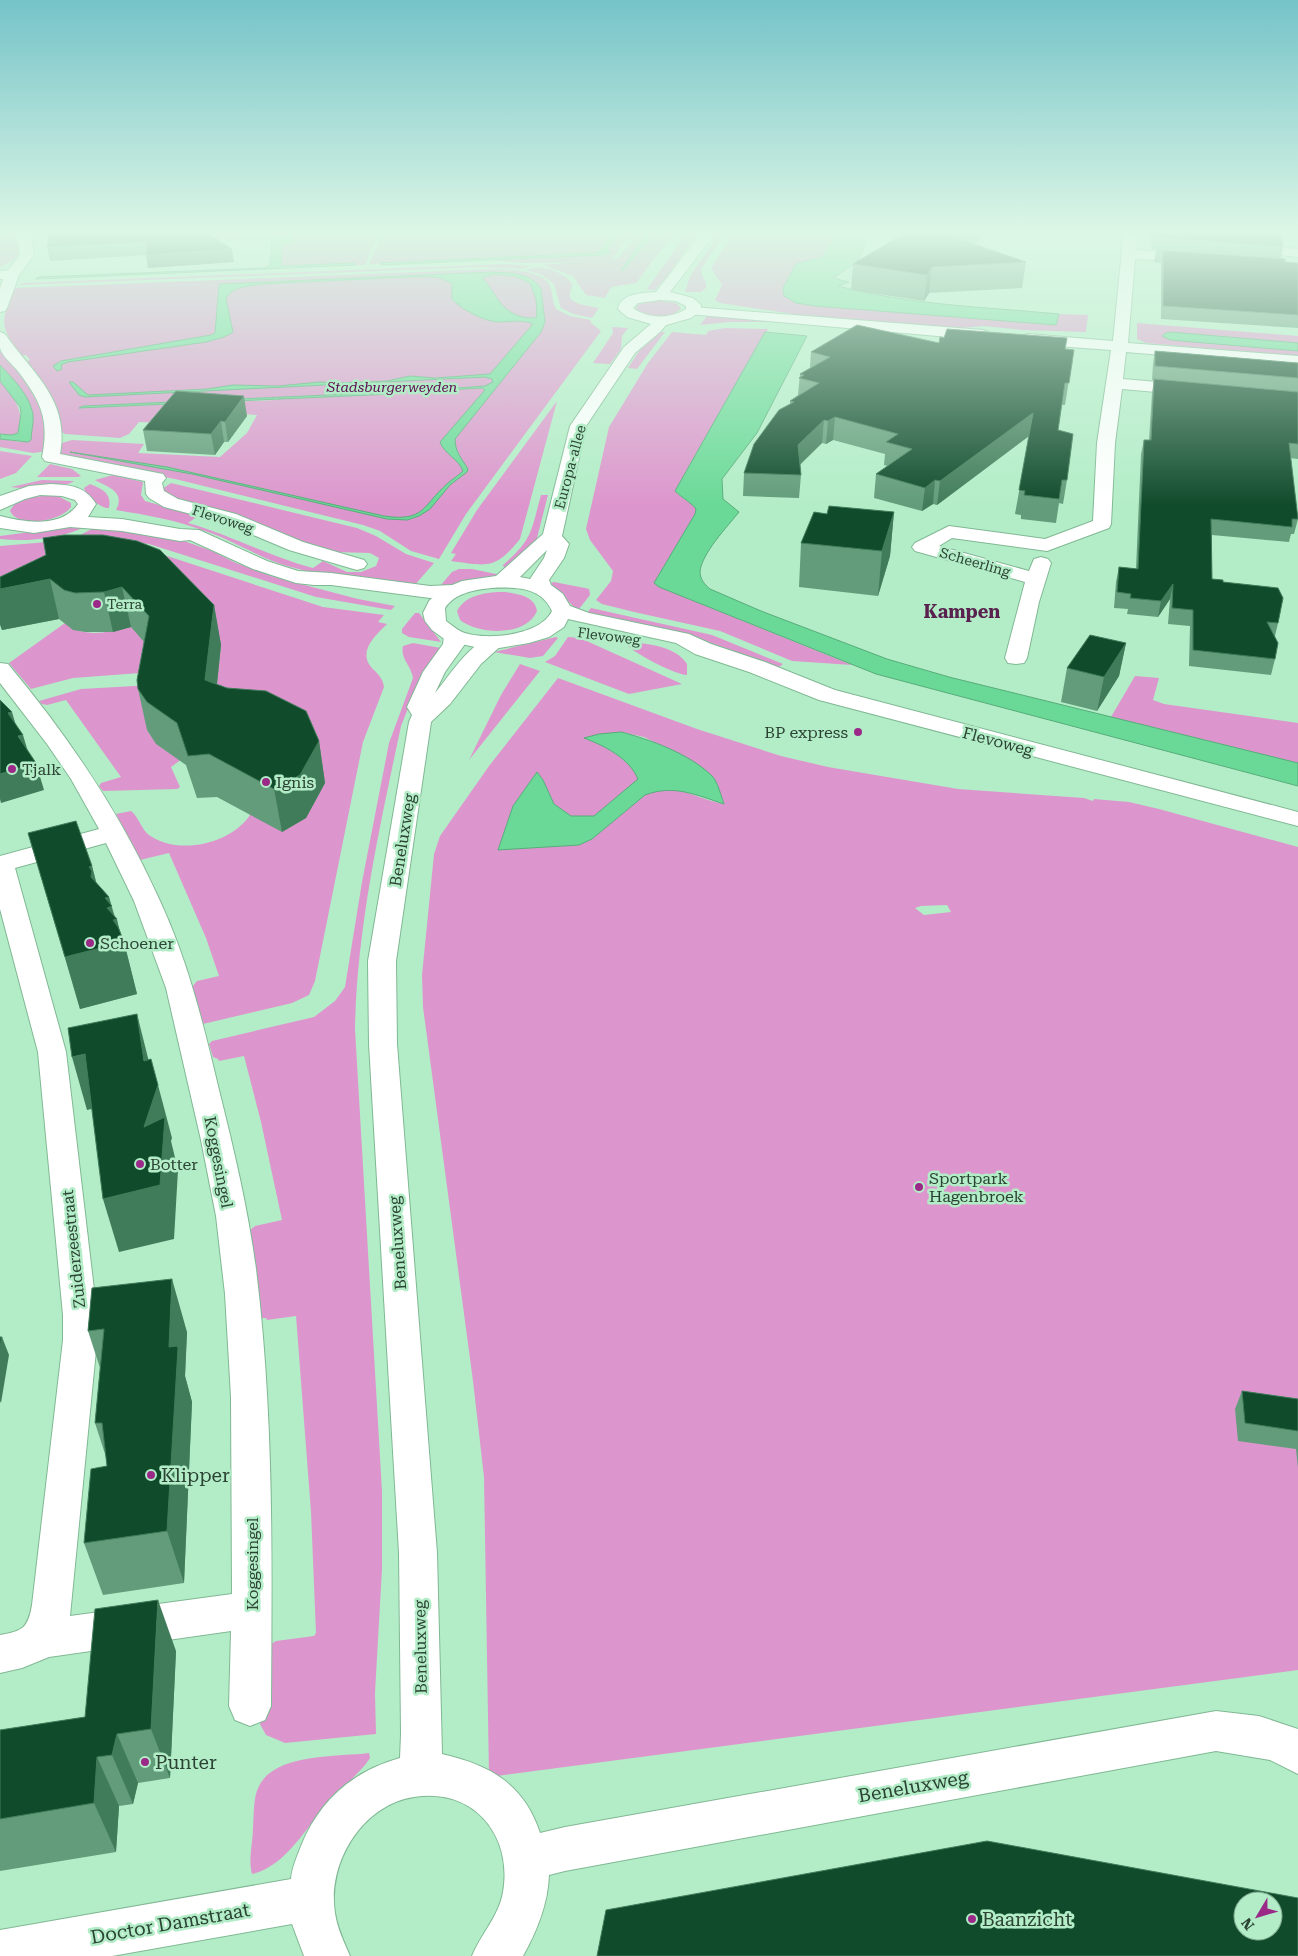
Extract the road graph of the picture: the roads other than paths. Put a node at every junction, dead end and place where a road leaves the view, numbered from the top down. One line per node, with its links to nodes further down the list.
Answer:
1 (639, 322): 9 (street, Europa-allee)
2 (660, 322): 9 (street, Europa-allee)
3 (825, 322): 6 (street)
4 (1122, 322): 8 (street, Scheerling)
5 (0, 337): 13 (street, Flevoweg)
6 (997, 337)
7 (1016, 338): 8 (street)
8 (1120, 347): 10 (street); 11 (street, Scheerling)
9 (629, 350): 20 (street, Europa-allee)
10 (1298, 361)
11 (1115, 383): 12 (street); 21 (street, Scheerling)
12 (1211, 392)
13 (106, 468): 14 (street); 22 (street, Flevoweg)
14 (67, 490): 15 (street); 16 (street)
15 (4, 498)
16 (85, 509): 17 (street); 19 (street, Flevoweg)
17 (68, 521): 18 (street); 19 (street, Flevoweg)
18 (5, 527)
19 (192, 534): 24 (street, Flevoweg)
20 (552, 537): 25 (street); 26 (street, Europa-allee)
21 (1046, 544): 23 (street); 23 (street, Scheerling)
22 (357, 564)
23 (1037, 579): 34 (street)
24 (316, 581): 27 (street, Flevoweg); 29 (street, Flevoweg)
25 (500, 582): 26 (street); 27 (street)
26 (542, 589): 28 (street)
27 (453, 591): 29 (street)
28 (561, 610): 30 (street); 33 (street, Flevoweg)
29 (434, 612): 31 (street)
30 (544, 631): 32 (street); 33 (street, Flevoweg)
31 (454, 636): 32 (street); 36 (street, Beneluxweg)
32 (494, 643): 36 (street)
33 (703, 649): 37 (street, Flevoweg)
34 (1016, 658)
35 (4, 680): 38 (street, Koggesingel)
36 (423, 714): 45 (street, Beneluxweg)
37 (1298, 819)
38 (114, 833): 39 (street); 40 (street, Koggesingel)
39 (0, 864): 41 (street, Zuiderzeestraat)
40 (252, 1610): 41 (street); 43 (street, Koggesingel)
41 (40, 1639): 42 (street)
42 (0, 1654)
43 (250, 1706)
44 (1298, 1753): 46 (street, Beneluxweg)
45 (420, 1774): 46 (street); 47 (street)
46 (526, 1859): 50 (street)
47 (311, 1898): 48 (street, Doctor Damstraat); 49 (street)
48 (0, 1953)
49 (327, 1956)
50 (495, 1956)

